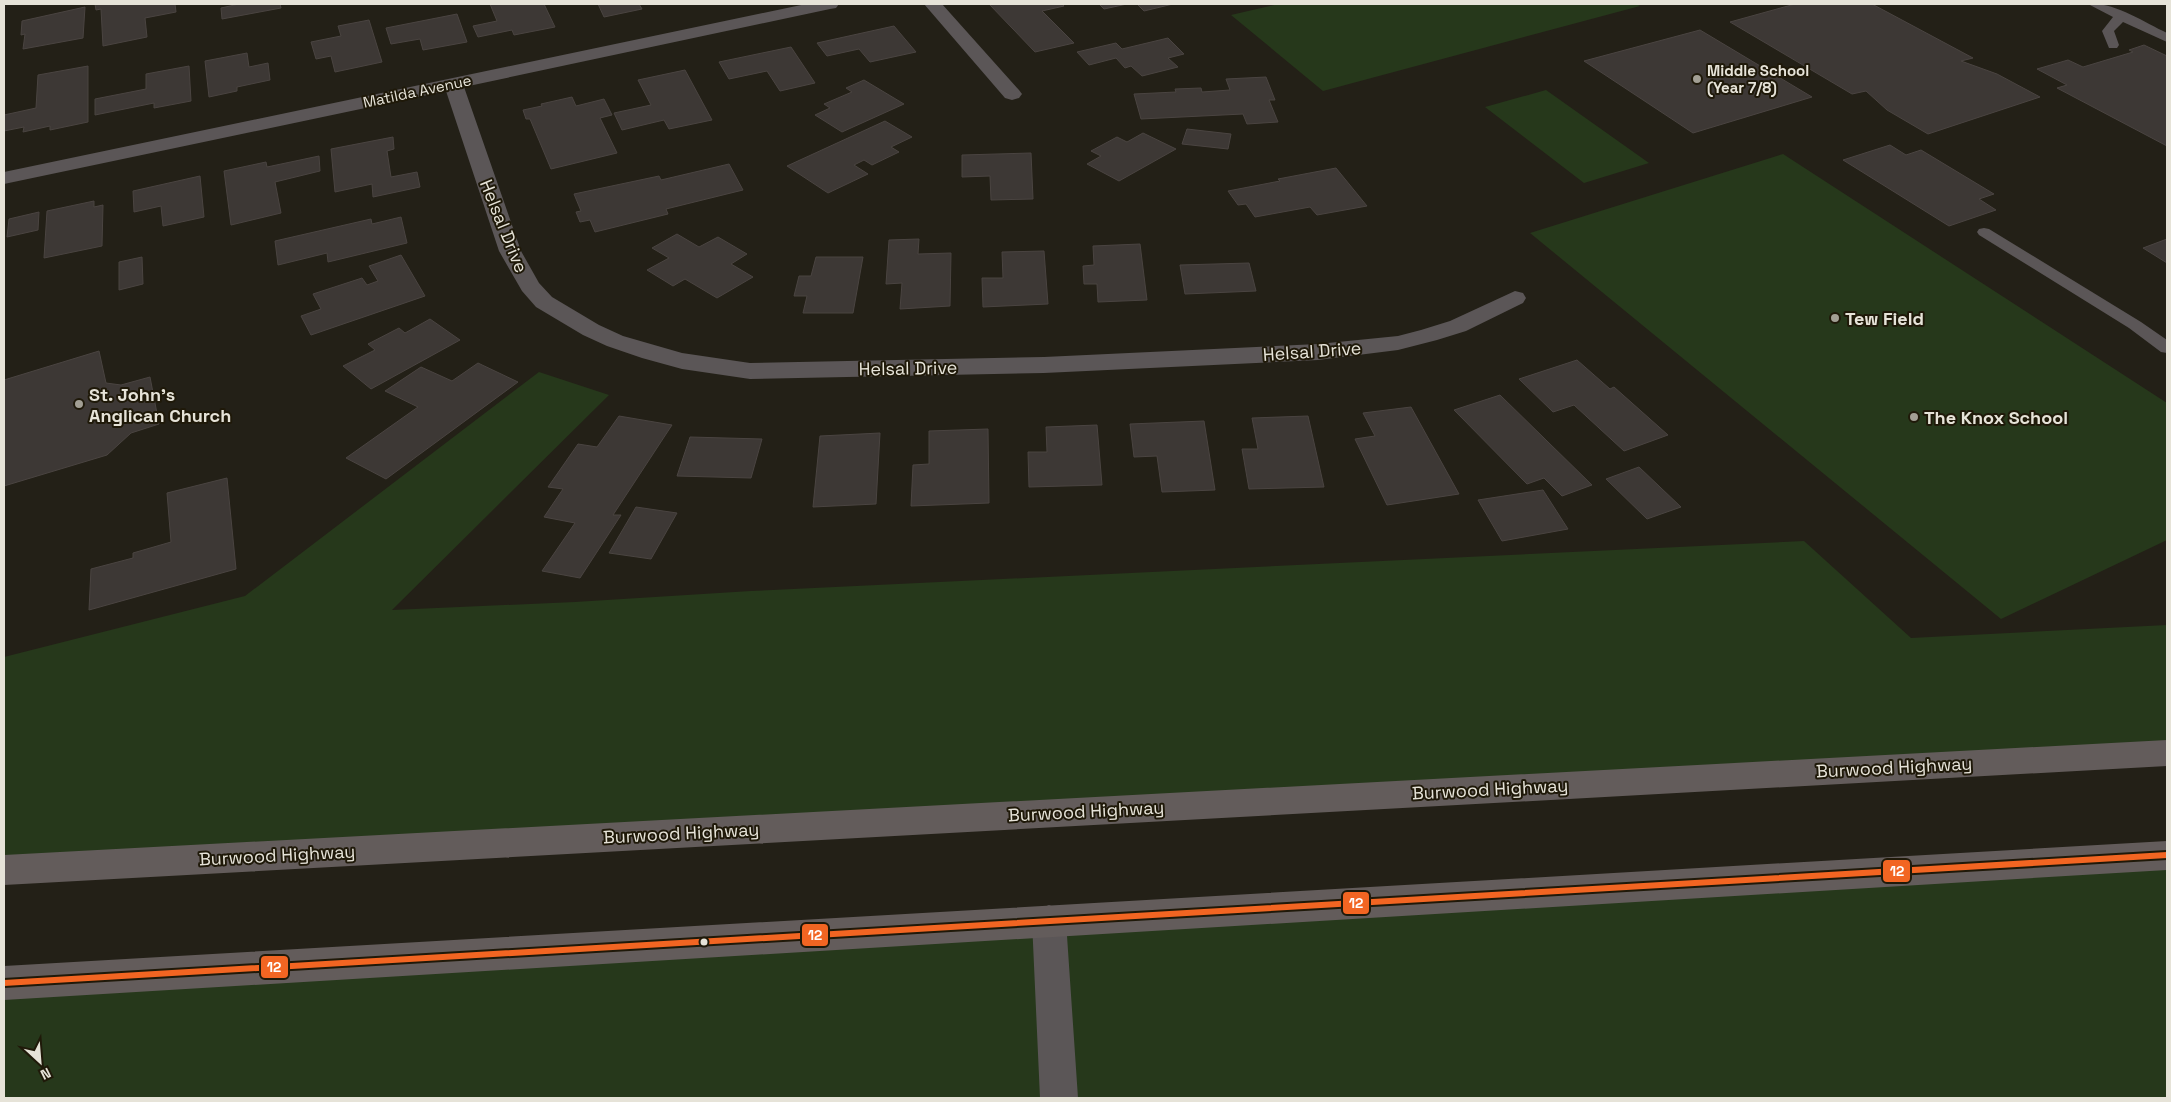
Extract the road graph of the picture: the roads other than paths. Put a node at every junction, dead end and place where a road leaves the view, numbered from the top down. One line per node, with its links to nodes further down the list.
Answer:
1 (830, 4): 7 (street, Matilda Avenue)
2 (933, 4): 8 (street)
3 (2094, 4): 4 (lane)
4 (2123, 18): 5 (lane); 6 (lane)
5 (2167, 38)
6 (2113, 45)
7 (453, 84): 9 (street, Matilda Avenue); 11 (street, Helsal Drive)
8 (1012, 94)
9 (4, 178)
10 (1984, 232): 12 (lane)
11 (1515, 298)
12 (2167, 348)
13 (2167, 752): 15 (highway, Burwood Highway)
14 (2167, 854): 16 (highway)
15 (4, 870)
16 (1049, 921): 17 (highway); 18 (street)
17 (4, 984)
18 (1059, 1098)

